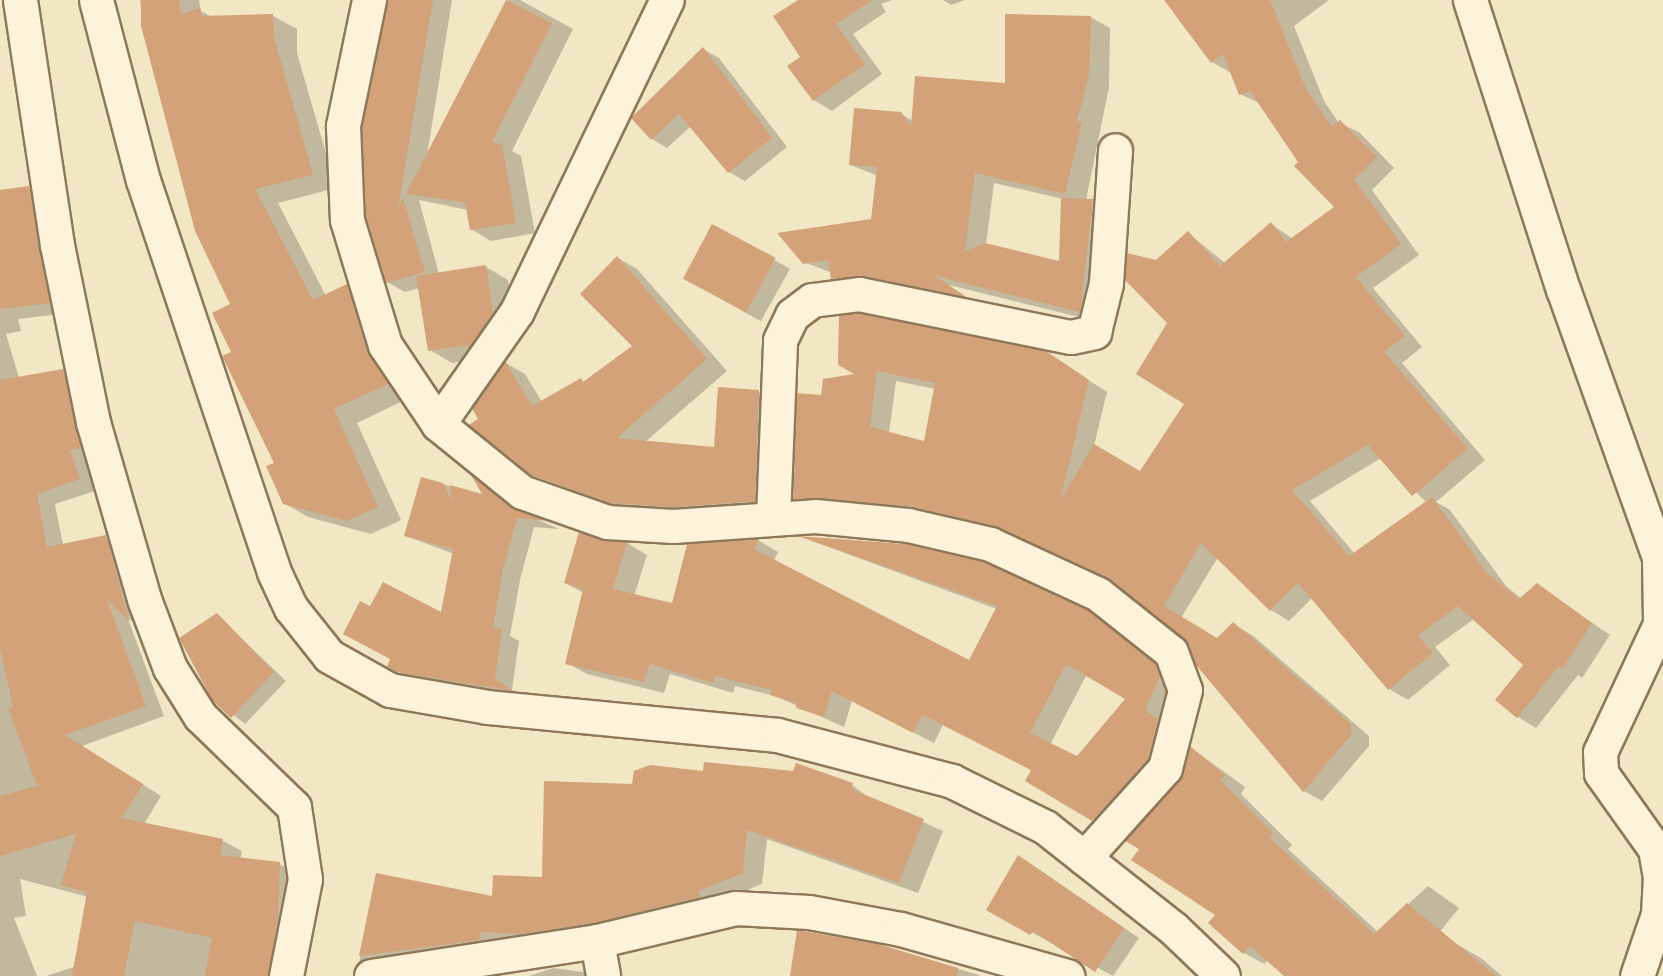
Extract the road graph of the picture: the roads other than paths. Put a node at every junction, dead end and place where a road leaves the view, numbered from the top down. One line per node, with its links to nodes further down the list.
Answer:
1 (20, 0): 11 (street)
2 (96, 0): 9 (street)
3 (369, 0): 7 (street)
4 (667, 0): 7 (street)
5 (1470, 0): 16 (street)
6 (1115, 150): 8 (street)
7 (438, 424): 8 (street)
8 (773, 518): 9 (street)
9 (1084, 858): 15 (street)
10 (597, 941): 12 (street); 13 (street); 14 (street)
11 (286, 976)
12 (371, 976)
13 (603, 976)
14 (1067, 976)
15 (1223, 976)
16 (1637, 976)

